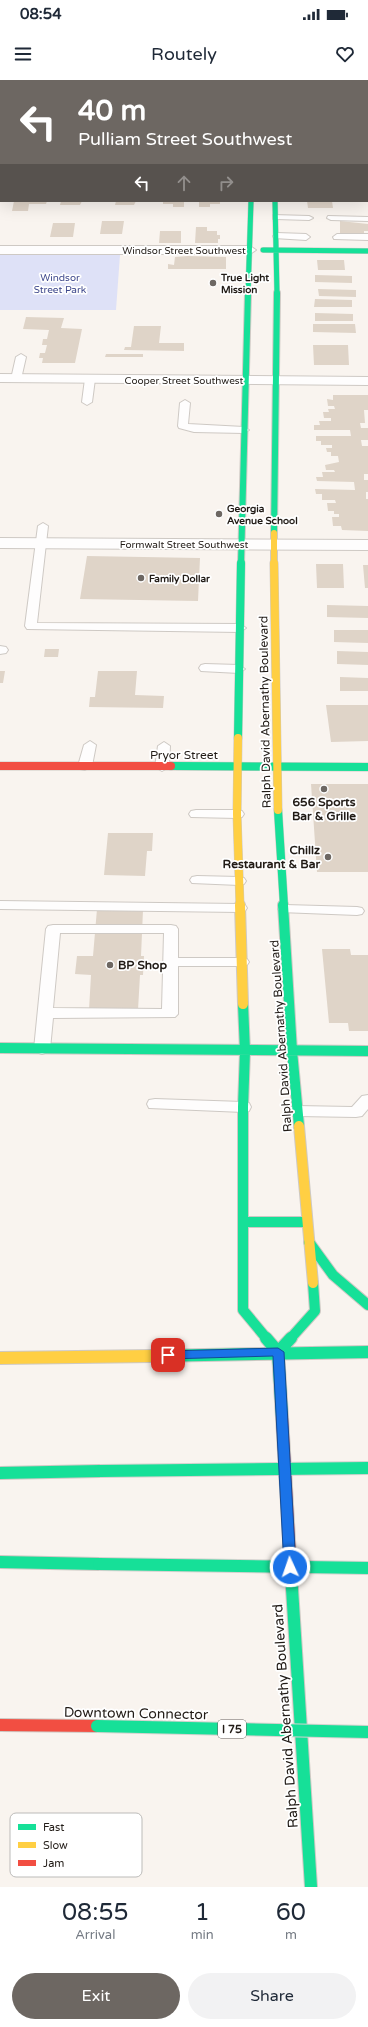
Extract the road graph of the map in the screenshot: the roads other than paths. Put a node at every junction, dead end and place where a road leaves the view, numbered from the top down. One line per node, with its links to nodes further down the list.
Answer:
1 (251, 202): 12 (main road, Ralph David Abernathy Boulevard)
2 (275, 202): 3 (main road, Ralph David Abernathy Boulevard)
3 (276, 218): 4 (lane); 7 (main road, Ralph David Abernathy Boulevard)
4 (309, 218)
5 (331, 218): 6 (lane)
6 (368, 219)
7 (277, 236): 8 (lane); 13 (main road, Ralph David Abernathy Boulevard)
8 (306, 237)
9 (337, 237): 10 (lane)
10 (368, 237)
11 (0, 250): 12 (street, Windsor Street Southwest)
12 (250, 250): 13 (main road, Windsor Street Southwest); 19 (main road, Ralph David Abernathy Boulevard)
13 (277, 250): 14 (main road, Windsor Street Southwest); 20 (main road, Ralph David Abernathy Boulevard)
14 (368, 251)
15 (21, 357): 17 (lane)
16 (0, 378): 17 (street, Cooper Street Southwest)
17 (16, 379): 18 (street, Cooper Street Southwest)
18 (90, 379): 19 (street, Cooper Street Southwest); 22 (lane)
19 (245, 380): 20 (street, Cooper Street Southwest); 24 (main road, Ralph David Abernathy Boulevard)
20 (276, 381): 21 (street, Cooper Street Southwest); 29 (main road, Ralph David Abernathy Boulevard)
21 (368, 381)
22 (87, 402)
23 (185, 403): 24 (lane)
24 (244, 430): 28 (main road, Ralph David Abernathy Boulevard)
25 (43, 526): 27 (lane)
26 (0, 543): 27 (street, Formwalt Street Southwest)
27 (41, 543): 28 (street, Formwalt Street Southwest); 31 (lane)
28 (241, 544): 29 (street, Formwalt Street Southwest); 31 (main road, Ralph David Abernathy Boulevard)
29 (274, 544): 30 (street, Formwalt Street Southwest); 41 (main road, Ralph David Abernathy Boulevard)
30 (368, 545)
31 (240, 628): 33 (main road, Ralph David Abernathy Boulevard)
32 (206, 668): 33 (lane)
33 (239, 669): 39 (main road, Ralph David Abernathy Boulevard)
34 (90, 745): 37 (lane)
35 (164, 746): 38 (lane)
36 (0, 766): 37 (main road, Pryor Street)
37 (85, 766): 38 (main road, Pryor Street)
38 (162, 767): 39 (main road, Pryor Street)
39 (238, 767): 41 (main road, Pryor Street); 43 (main road, Ralph David Abernathy Boulevard)
40 (368, 767): 41 (main road, Pryor Street)
41 (277, 768): 48 (main road, Ralph David Abernathy Boulevard)
42 (196, 814): 43 (lane)
43 (237, 814): 45 (main road, Ralph David Abernathy Boulevard)
44 (197, 880): 45 (lane)
45 (239, 881): 47 (main road, Ralph David Abernathy Boulevard)
46 (0, 905): 47 (lane)
47 (240, 908): 51 (main road, Ralph David Abernathy Boulevard)
48 (284, 909): 49 (lane); 56 (main road, Ralph David Abernathy Boulevard)
49 (357, 911)
50 (171, 962): 51 (lane); 52 (lane); 52 (lane)
51 (242, 962): 55 (main road, Ralph David Abernathy Boulevard)
52 (46, 1013): 54 (lane)
53 (0, 1048): 54 (main road)
54 (42, 1049): 55 (main road)
55 (245, 1051): 56 (main road); 60 (main road, Ralph David Abernathy Boulevard)
56 (292, 1051): 57 (main road); 61 (main road, Ralph David Abernathy Boulevard)
57 (368, 1051)
58 (368, 1100): 61 (lane)
59 (155, 1104): 60 (lane)
60 (243, 1107): 62 (main road, Ralph David Abernathy Boulevard)
61 (297, 1111): 63 (main road, Ralph David Abernathy Boulevard)
62 (242, 1222): 63 (main road); 66 (main road, Ralph David Abernathy Boulevard)
63 (307, 1222): 64 (main road, Ralph David Abernathy Boulevard)
64 (309, 1242): 65 (main road); 66 (main road, Ralph David Abernathy Boulevard)
65 (368, 1305)
66 (278, 1352): 67 (main road); 68 (main road); 75 (main road, Ralph David Abernathy Boulevard)
67 (368, 1352)
68 (0, 1358)
69 (368, 1468): 70 (main road, bridge)
70 (0, 1473)
71 (0, 1562): 72 (main road, bridge)
72 (368, 1568)
73 (0, 1725): 74 (main road, Downtown Connector / I 75, bridge)
74 (368, 1732)
75 (311, 1887)

